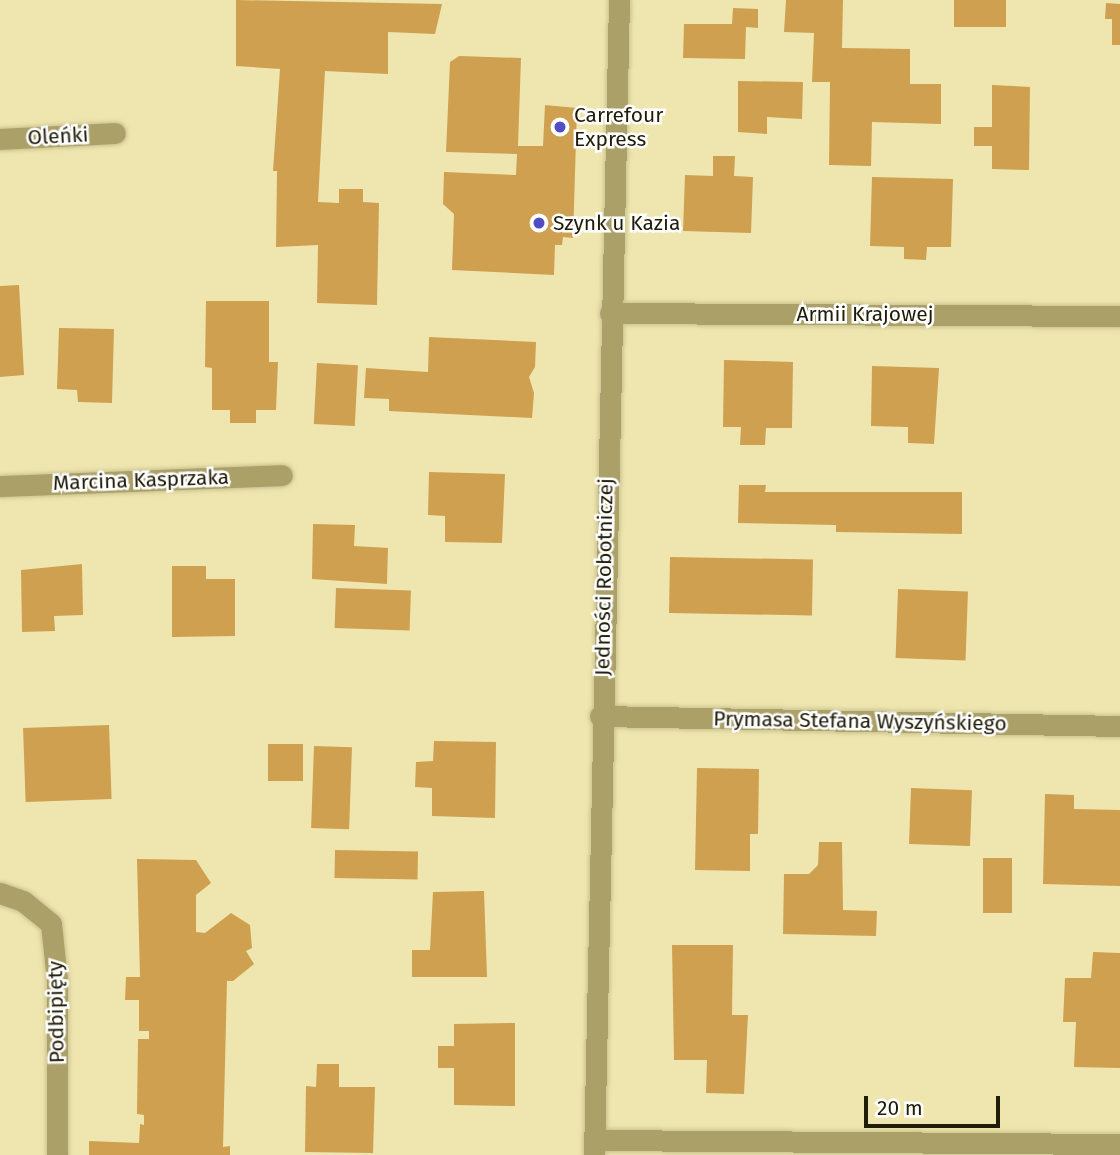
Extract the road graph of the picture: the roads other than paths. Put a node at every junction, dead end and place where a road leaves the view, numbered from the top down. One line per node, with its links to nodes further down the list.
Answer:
1 (618, 0): 4 (street, Jedności Robotniczej)
2 (115, 133): 3 (street, Oleńki)
3 (0, 139)
4 (610, 313): 5 (street, Armii Krajowej); 8 (street, Jedności Robotniczej)
5 (1120, 316)
6 (282, 475): 7 (street, Marcina Kasprzaka)
7 (0, 486)
8 (600, 716): 9 (street, Prymasa Stefana Wyszyńskiego); 12 (street, Jedności Robotniczej)
9 (1120, 726)
10 (4, 893): 13 (street, Podbipięty)
11 (1120, 1144): 12 (street)
12 (595, 1147)
13 (57, 1155)

